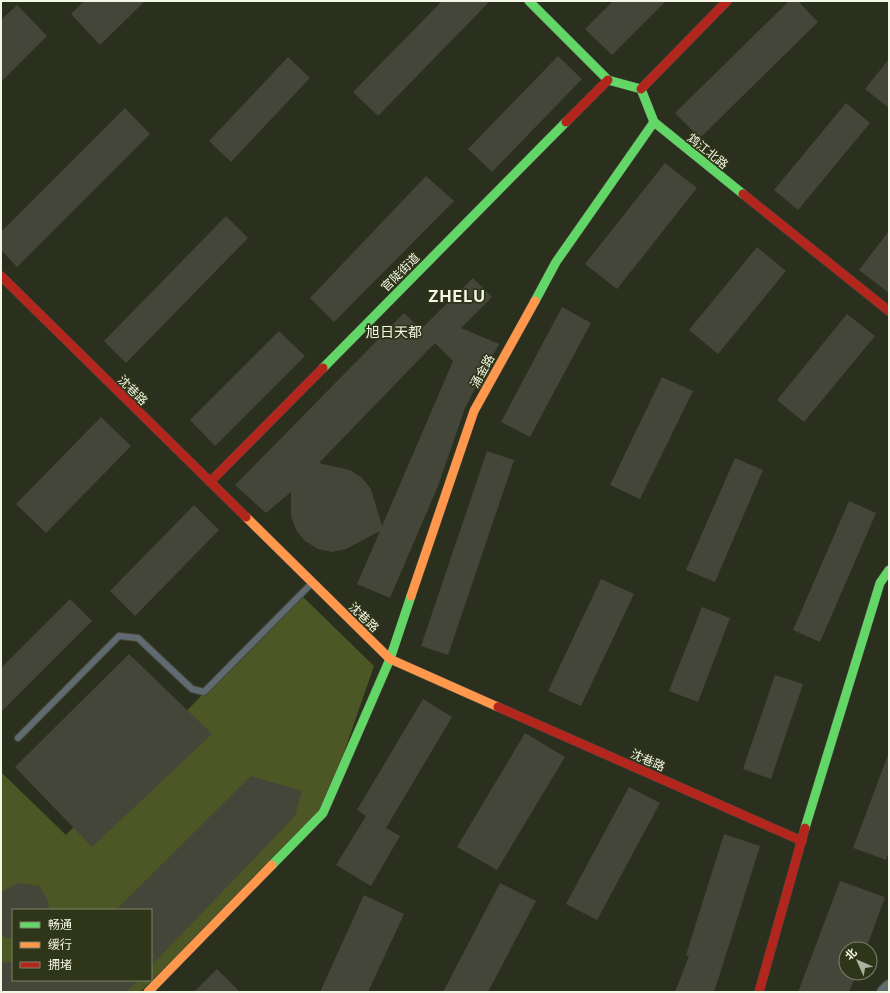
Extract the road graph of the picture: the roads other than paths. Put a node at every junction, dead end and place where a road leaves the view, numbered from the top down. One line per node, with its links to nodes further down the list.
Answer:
1 (529, 1): 3 (street)
2 (727, 1): 4 (street)
3 (608, 80): 4 (street); 8 (street, 官陡街道)
4 (641, 89): 5 (street, 鸩江北路)
5 (654, 122): 7 (street, 鸩江北路); 11 (street, 涌金路)
6 (1, 276): 8 (street, 沈巷路)
7 (889, 312)
8 (210, 482): 10 (street, 沈巷路)
9 (889, 570): 13 (street)
10 (312, 583): 11 (street, 沈巷路); 12 (lane)
11 (390, 659): 13 (street, 沈巷路); 15 (street, 涌金路)
12 (18, 738)
13 (802, 841): 16 (street)
14 (889, 986): 17 (street)
15 (148, 992)
16 (759, 992)
17 (883, 992)

